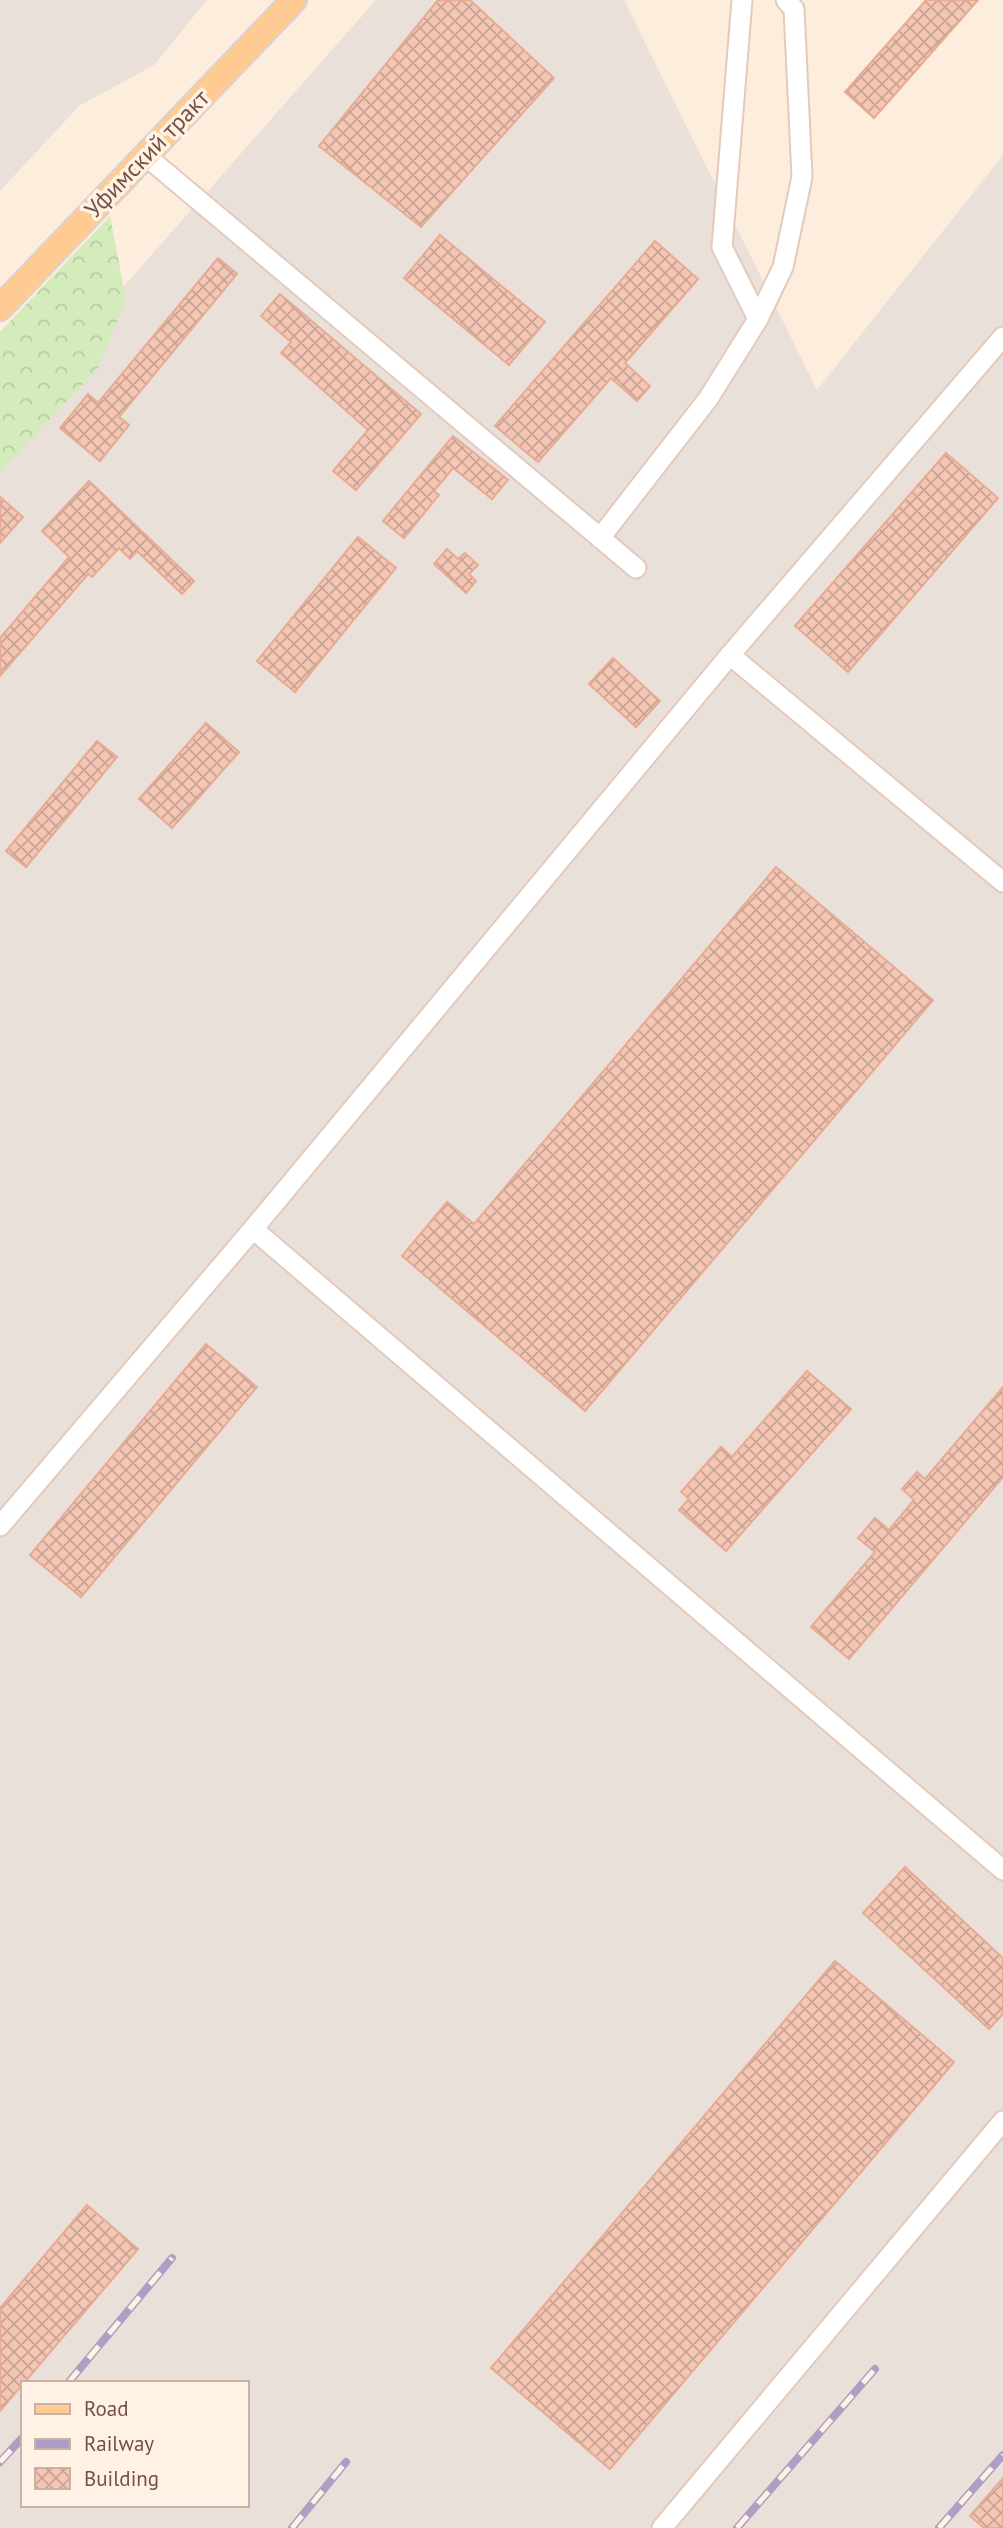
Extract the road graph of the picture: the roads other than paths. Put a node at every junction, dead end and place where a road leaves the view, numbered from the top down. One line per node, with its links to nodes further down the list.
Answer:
1 (294, 0): 4 (main road, Уфимский тракт)
2 (742, 0): 6 (lane)
3 (786, 0): 6 (lane)
4 (146, 156): 5 (main road, Уфимский тракт); 8 (lane)
5 (0, 308)
6 (758, 319): 8 (lane)
7 (1003, 337): 10 (lane)
8 (600, 538): 9 (lane)
9 (636, 568)
10 (730, 654): 11 (lane); 12 (lane)
11 (1003, 882)
12 (253, 1229): 13 (lane); 14 (lane)
13 (0, 1526)
14 (1003, 1870)
15 (1003, 2121): 16 (lane)
16 (662, 2528)

